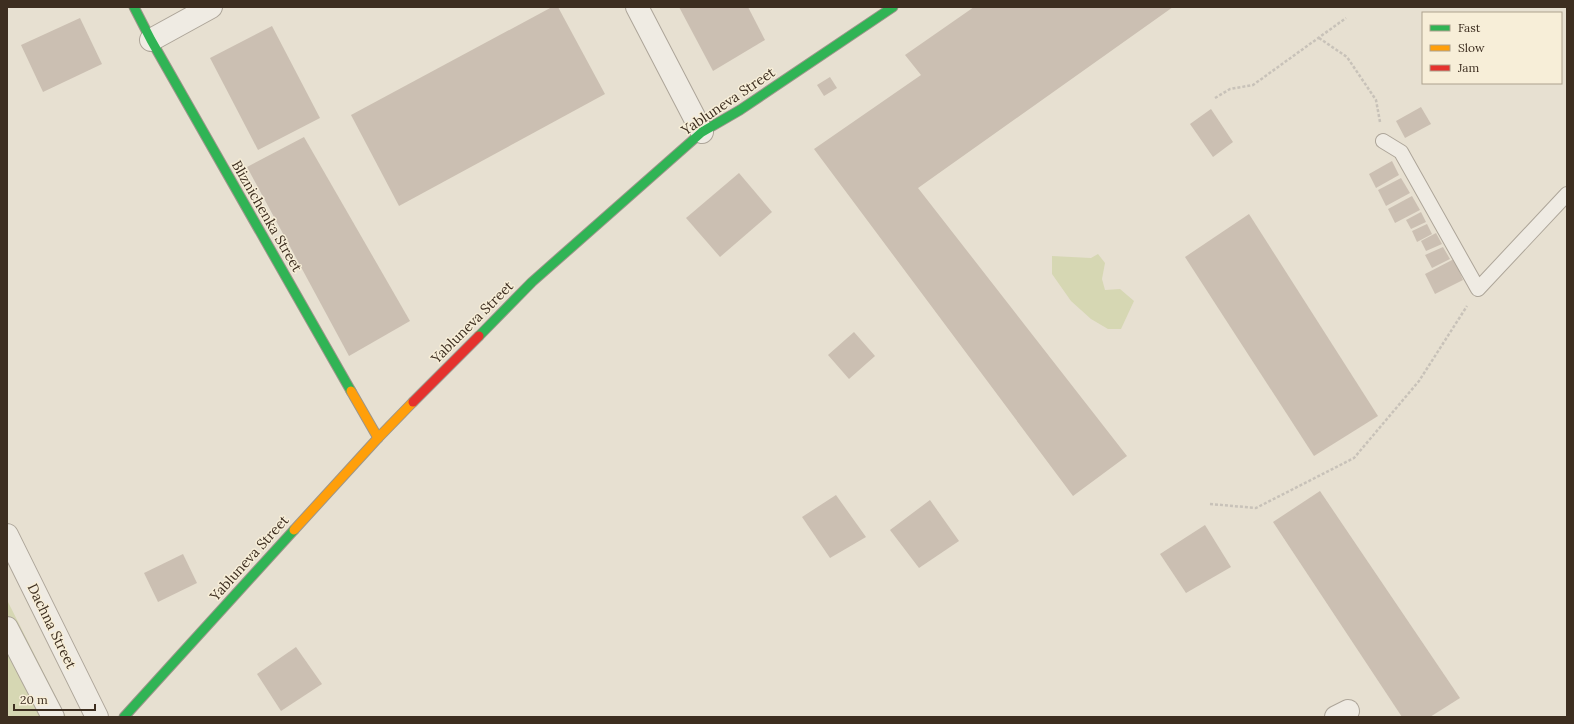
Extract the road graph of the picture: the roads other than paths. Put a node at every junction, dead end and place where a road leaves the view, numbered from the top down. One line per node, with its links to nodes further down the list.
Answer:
1 (134, 7): 5 (street, Bliznichenka Street)
2 (211, 7): 5 (street)
3 (637, 7): 6 (street)
4 (893, 7): 6 (street, Yabluneva Street)
5 (151, 40): 9 (street, Bliznichenka Street)
6 (702, 132): 9 (street, Yabluneva Street)
7 (1383, 141): 8 (lane)
8 (1567, 194)
9 (378, 438): 14 (street, Yabluneva Street)
10 (7, 535): 13 (street, Dachna Street)
11 (7, 628): 12 (street)
12 (53, 717)
13 (97, 717)
14 (124, 717)

